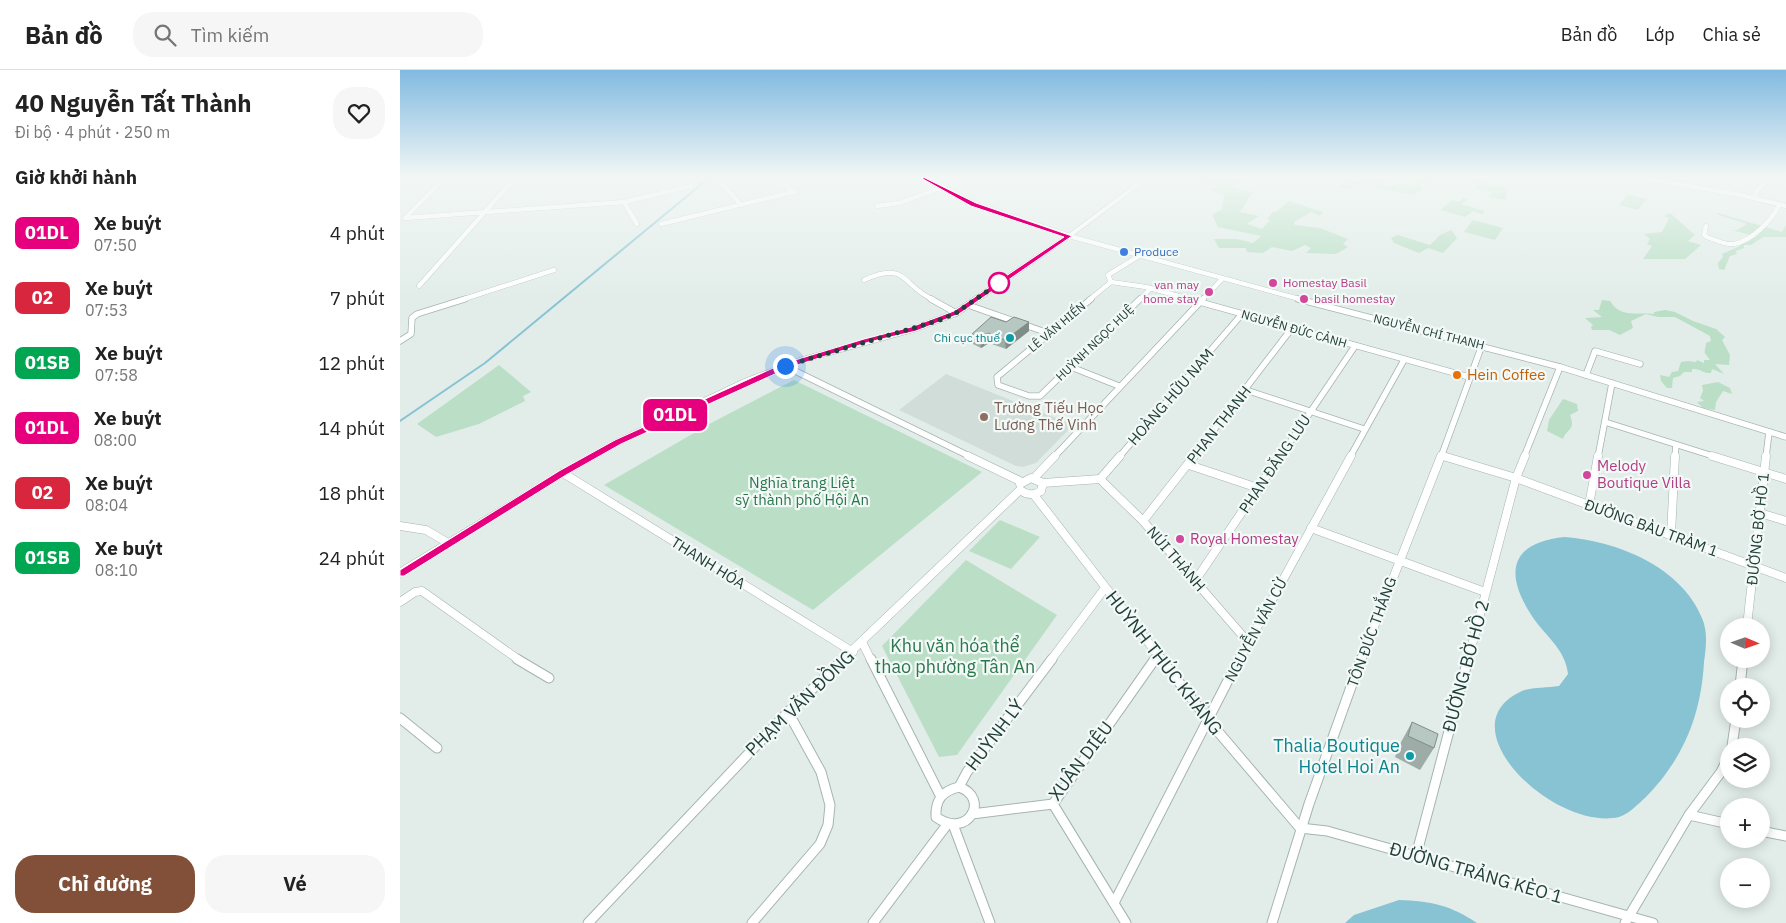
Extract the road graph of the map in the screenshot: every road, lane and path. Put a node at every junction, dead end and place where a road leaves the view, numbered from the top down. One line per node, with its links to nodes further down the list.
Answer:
1 (480, 218): 16 (street)
2 (633, 218): 7 (street)
3 (687, 218): 8 (street)
4 (1015, 218): 10 (street)
5 (1093, 218): 10 (main road)
6 (1773, 218): 9 (street)
7 (637, 224)
8 (661, 224)
9 (1706, 226)
10 (1069, 236): 11 (street, NGUYỄN CHÍ THANH); 19 (main road)
11 (1139, 256): 13 (street, NGUYỄN CHÍ THANH); 15 (street, LÊ VĂN HIẾN)
12 (554, 270): 24 (street)
13 (1222, 279): 18 (street); 25 (street, NGUYỄN CHÍ THANH)
14 (864, 280): 20 (street)
15 (1111, 282): 17 (street, NGUYỄN ĐỨC CẢNH); 23 (street, LÊ VĂN HIẾN)
16 (419, 286)
17 (1150, 290): 18 (street, NGUYỄN ĐỨC CẢNH); 30 (street, HUỲNH NGỌC HUỆ)
18 (1200, 302): 21 (street, NGUYỄN ĐỨC CẢNH); 35 (street)
19 (968, 305): 20 (main road); 23 (street)
20 (956, 313): 29 (main road)
21 (1242, 314): 22 (street, NGUYỄN ĐỨC CẢNH); 50 (street, HOÀNG HỮU NAM)
22 (1292, 328): 26 (street, NGUYỄN ĐỨC CẢNH); 36 (street, PHAN THANH)
23 (1048, 333): 37 (street, LÊ VĂN HIẾN)
24 (400, 341)
25 (1482, 345): 31 (street, NGUYỄN CHÍ THANH); 33 (street, TÔN ĐỨC THẮNG)
26 (1355, 346): 27 (street, NGUYỄN ĐỨC CẢNH); 38 (street, PHAN ĐĂNG LƯU)
27 (1404, 360): 33 (street, NGUYỄN ĐỨC CẢNH); 40 (street, NGUYỄN VĂN CỪ)
28 (1640, 364): 32 (street)
29 (785, 366): 47 (main road); 53 (street)
30 (1071, 367): 35 (street); 37 (street, HUỲNH NGỌC HUỆ)
31 (1560, 367): 32 (street, NGUYỄN CHÍ THANH); 49 (street, ĐƯỜNG BỜ HỒ 2)
32 (1586, 375): 34 (street, NGUYỄN CHÍ THANH)
33 (1469, 377): 44 (street, TÔN ĐỨC THẮNG)
34 (1612, 383): 39 (street); 41 (street, NGUYỄN CHÍ THANH)
35 (1119, 386): 48 (street)
36 (1246, 390): 38 (street); 45 (street, PHAN THANH)
37 (1040, 396)
38 (1311, 411): 40 (street); 54 (street, PHAN ĐĂNG LƯU)
39 (1604, 422): 43 (street); 56 (street)
40 (1364, 429): 61 (street, NGUYỄN VĂN CỪ)
41 (1769, 432): 42 (street, NGUYỄN CHÍ THANH); 46 (street, ĐƯỜNG BỜ HỒ 1)
42 (1786, 437)
43 (1676, 445): 46 (street); 62 (street)
44 (1441, 455): 49 (street, ĐƯỜNG BÀU TRÀM 1); 64 (street, TÔN ĐỨC THẮNG)
45 (1189, 465): 54 (street); 58 (street, PHAN THANH)
46 (1765, 472): 51 (street); 57 (street, ĐƯỜNG BỜ HỒ 1)
47 (563, 473): 63 (main road); 75 (street, THANH HÓA)
48 (1034, 478): 52 (street); 53 (street)
49 (1516, 478): 56 (street, ĐƯỜNG BÀU TRÀM 1); 70 (street, ĐƯỜNG BỜ HỒ 2)
50 (1100, 479): 52 (street); 58 (street, NÚI THÀNH)
51 (1786, 479)
52 (1043, 483): 55 (street)
53 (1021, 486): 55 (street); 73 (street, PHẠM VĂN ĐỒNG)
54 (1258, 488): 68 (street, PHAN ĐĂNG LƯU)
55 (1034, 494): 69 (street, HUỲNH THÚC KHÁNG)
56 (1589, 505): 62 (street, ĐƯỜNG BÀU TRÀM 1)
57 (1760, 513): 59 (street); 65 (street, ĐƯỜNG BỜ HỒ 1)
58 (1143, 521): 68 (street, NÚI THÀNH)
59 (1786, 521)
60 (400, 526): 63 (street)
61 (1310, 528): 64 (street); 74 (street, NGUYỄN VĂN CỪ)
62 (1671, 534): 65 (street, ĐƯỜNG BÀU TRÀM 1)
63 (448, 543): 66 (main road)
64 (1398, 560): 70 (street); 90 (street, TÔN ĐỨC THẮNG)
65 (1754, 564): 67 (street, ĐƯỜNG BÀU TRÀM 1); 72 (street, ĐƯỜNG BỜ HỒ 1)
66 (400, 573)
67 (1786, 578)
68 (1195, 581): 74 (street, NÚI THÀNH)
69 (1105, 588): 76 (street, HUỲNH THÚC KHÁNG); 83 (street, HUỲNH LÝ)
70 (1485, 592): 93 (street, ĐƯỜNG BỜ HỒ 2)
71 (400, 602): 77 (street)
72 (1748, 618)
73 (862, 642): 75 (street, PHẠM VĂN ĐỒNG); 84 (street)
74 (1248, 642): 80 (street, NGUYỄN VĂN CỪ)
75 (853, 652): 78 (street, PHẠM VĂN ĐỒNG)
76 (1158, 654): 80 (street, HUỲNH THÚC KHÁNG); 85 (street, XUÂN DIỆU)
77 (549, 678)
78 (788, 712): 96 (street, PHẠM VĂN ĐỒNG); 97 (street)
79 (400, 718): 81 (street)
80 (1209, 721): 90 (street, HUỲNH THÚC KHÁNG); 94 (street, NGUYỄN VĂN CỪ)
81 (437, 748)
82 (1720, 773): 87 (street)
83 (959, 787): 84 (street); 86 (street)
84 (940, 795): 89 (street)
85 (1053, 804): 86 (street, XUÂN DIỆU); 94 (street)
86 (972, 814): 89 (street)
87 (1689, 815): 88 (street); 95 (street)
88 (1720, 822)
89 (950, 826): 98 (street); 99 (street)
90 (1300, 828): 93 (street, ĐƯỜNG TRẢNG KÈO 1); 101 (street, TÔN ĐỨC THẮNG)
91 (1770, 833): 92 (street)
92 (1786, 836)
93 (1416, 856): 95 (street, ĐƯỜNG TRẢNG KÈO 1)
94 (1114, 903): 100 (street)
95 (1626, 920): 102 (street, ĐƯỜNG TRẢNG KÈO 1)
96 (588, 923)
97 (752, 923)
98 (873, 923)
99 (990, 923)
100 (1126, 923)
101 (1272, 923)
102 (1652, 923)

